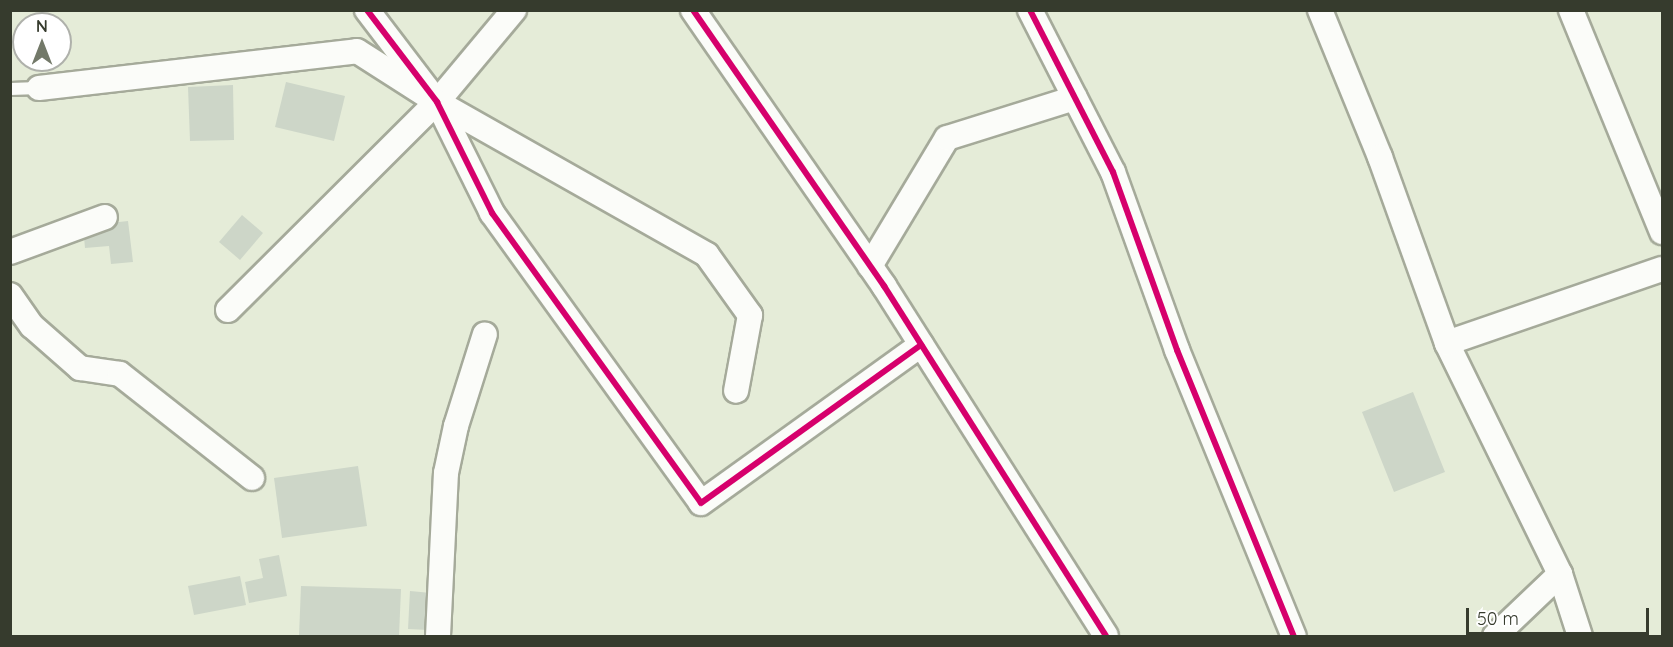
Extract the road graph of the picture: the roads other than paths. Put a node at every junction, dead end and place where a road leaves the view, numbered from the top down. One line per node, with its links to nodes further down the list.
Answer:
1 (367, 10): 10 (street)
2 (514, 10): 10 (street)
3 (693, 10): 14 (street)
4 (1030, 10): 9 (street)
5 (1320, 10): 19 (street)
6 (1570, 10): 12 (street)
7 (39, 88): 8 (lane); 10 (street)
8 (10, 89)
9 (1075, 98): 14 (street); 26 (street)
10 (437, 102): 17 (street); 20 (street); 21 (street)
11 (105, 217): 13 (street)
12 (1662, 232)
13 (10, 252)
14 (870, 266): 20 (street)
15 (1662, 270): 19 (street)
16 (10, 295): 22 (street)
17 (228, 310)
18 (485, 334): 24 (street)
19 (1447, 343): 23 (street)
20 (921, 345): 25 (street)
21 (736, 392)
22 (252, 478)
23 (1560, 574): 27 (street); 28 (street)
24 (438, 636)
25 (1106, 636)
26 (1294, 636)
27 (1495, 636)
28 (1580, 636)

